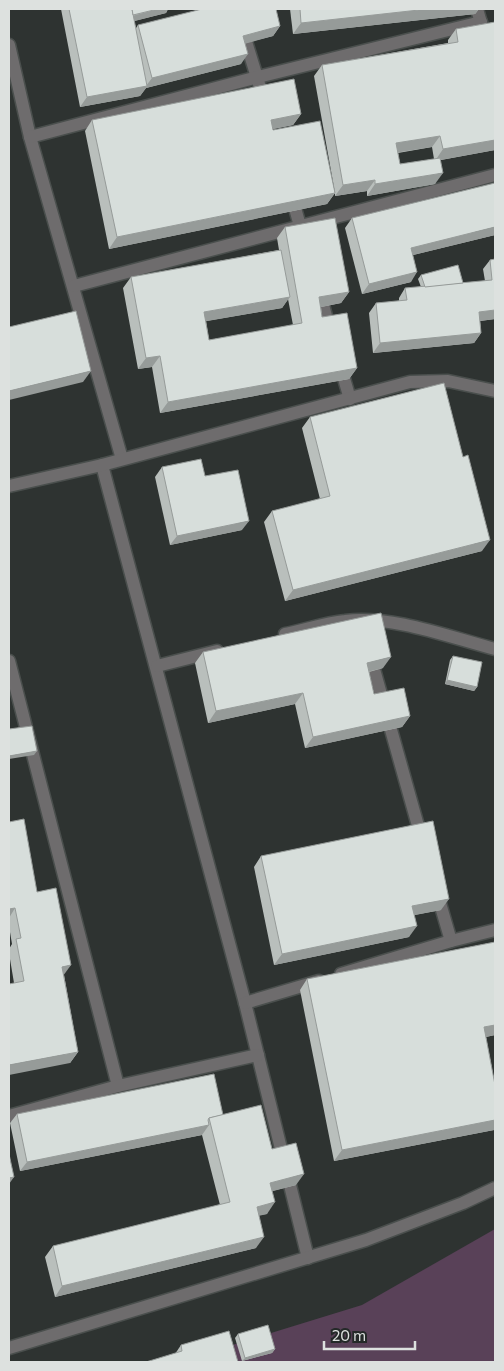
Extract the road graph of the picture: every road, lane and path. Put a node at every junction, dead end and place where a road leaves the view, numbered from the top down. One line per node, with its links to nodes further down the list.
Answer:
1 (236, 9): 6 (street)
2 (477, 9): 3 (street)
3 (481, 22): 5 (street); 6 (street)
4 (9, 45): 8 (street)
5 (488, 46)
6 (258, 77): 7 (street); 8 (street)
7 (264, 98)
8 (30, 137): 14 (street)
9 (495, 175): 11 (street)
10 (287, 181): 11 (street)
11 (300, 227): 12 (street); 14 (street)
12 (306, 246)
13 (314, 274): 16 (street)
14 (74, 286): 17 (street)
15 (495, 392): 16 (street)
16 (350, 399): 17 (street)
17 (122, 459): 18 (street)
18 (102, 464): 19 (street); 25 (street)
19 (9, 486)
20 (362, 630): 21 (street); 23 (street); 26 (street)
21 (268, 639)
22 (231, 648): 25 (street)
23 (495, 649)
24 (9, 661): 32 (street)
25 (157, 666): 30 (street)
26 (426, 853)
27 (434, 881): 29 (street)
28 (495, 930): 29 (street)
29 (451, 941): 30 (street)
30 (245, 1003): 31 (street)
31 (258, 1056): 32 (street); 35 (street)
32 (118, 1086): 33 (street)
33 (9, 1116)
34 (495, 1188): 35 (street)
35 (308, 1258): 36 (street)
36 (9, 1348)

